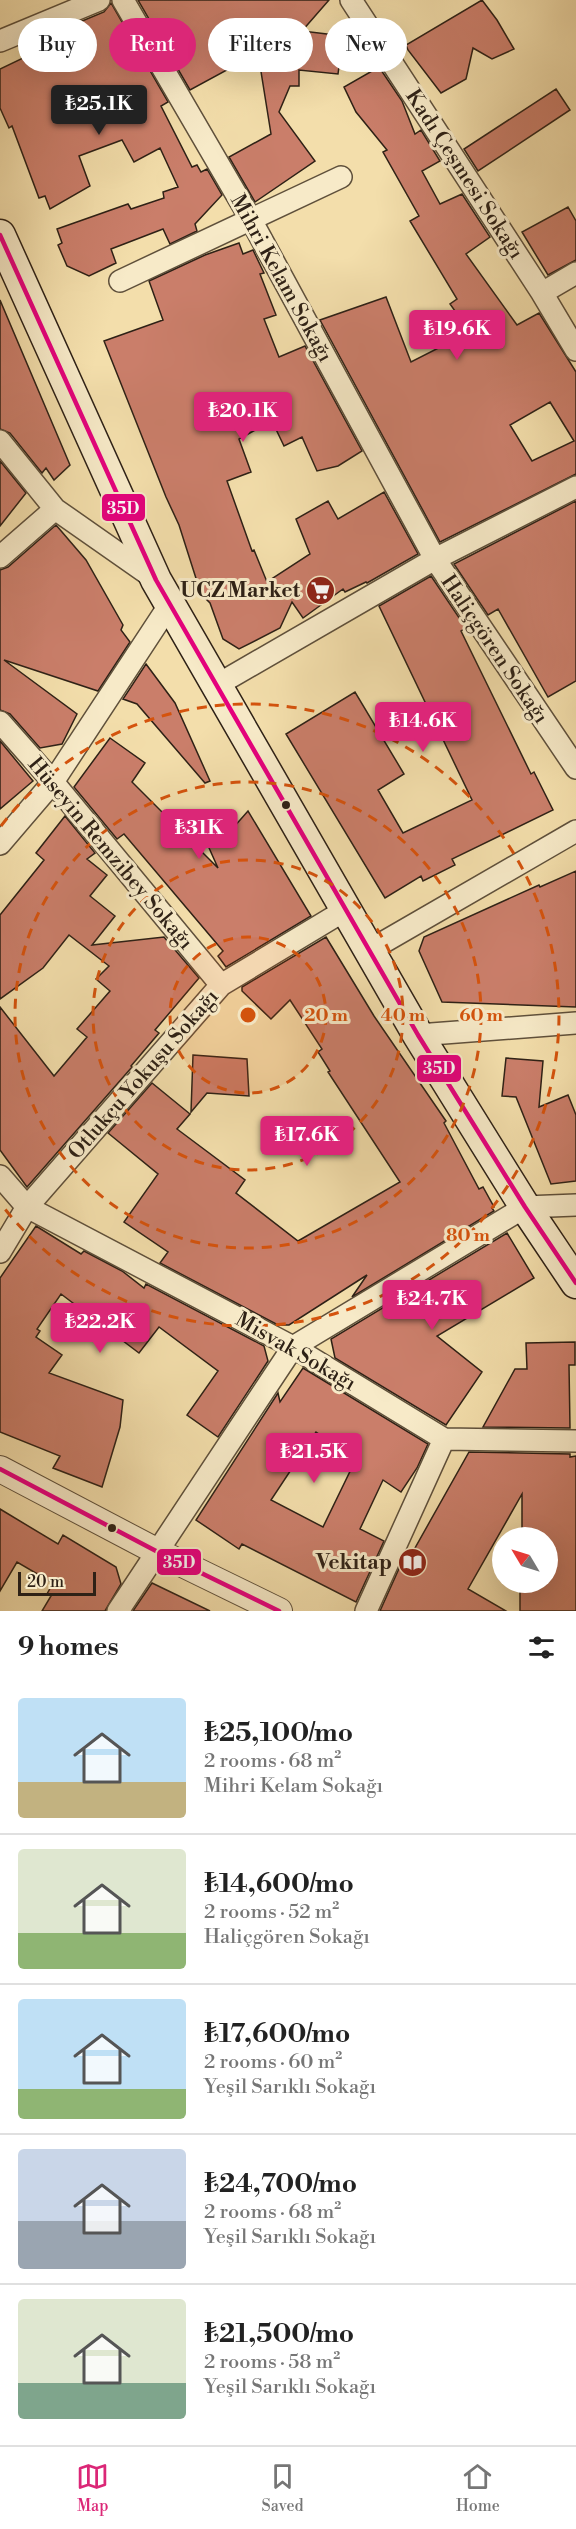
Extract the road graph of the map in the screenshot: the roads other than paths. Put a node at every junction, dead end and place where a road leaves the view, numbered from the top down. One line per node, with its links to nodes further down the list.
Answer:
1 (99, 0): 4 (street)
2 (123, 0): 6 (street, Mihri Kelam Sokağı)
3 (351, 0): 10 (street, Kadı Çeşmesi Sokağı)
4 (0, 41)
5 (341, 177): 6 (street)
6 (250, 218): 9 (street); 16 (street, Mihri Kelam Sokağı)
7 (0, 235): 17 (main road)
8 (576, 273): 10 (street)
9 (120, 281)
10 (542, 293): 11 (street, Kadı Çeşmesi Sokağı)
11 (576, 350)
12 (0, 441): 14 (street)
13 (576, 487): 16 (street)
14 (55, 509): 15 (street); 17 (street)
15 (0, 557)
16 (435, 559): 18 (street); 20 (street, Haliçgören Sokağı)
17 (163, 592): 18 (main road); 21 (street)
18 (217, 685): 24 (main road)
19 (0, 722): 21 (street, Hüseyin Remzibey Sokağı)
20 (576, 768)
21 (53, 782): 23 (street); 26 (street, Hüseyin Remzibey Sokağı)
22 (576, 831): 25 (street)
23 (0, 844)
24 (347, 909): 25 (main road); 26 (street, Otlukçu Yokuşu Sokağı)
25 (370, 950): 28 (main road)
26 (221, 985): 31 (street, Otlukçu Yokuşu Sokağı)
27 (576, 1023): 28 (street)
28 (418, 1035): 32 (main road)
29 (0, 1176): 31 (street)
30 (576, 1205): 32 (street)
31 (27, 1207): 33 (street, Otlukçu Yokuşu Sokağı); 35 (street, Misvak Sokağı)
32 (525, 1207): 34 (main road); 35 (street)
33 (0, 1252)
34 (576, 1283)
35 (293, 1347): 36 (street, Misvak Sokağı); 39 (street)
36 (444, 1439): 37 (street); 42 (street)
37 (576, 1441)
38 (0, 1469): 39 (street)
39 (156, 1551): 40 (street); 41 (street)
40 (118, 1611)
41 (279, 1611)
42 (366, 1611)

